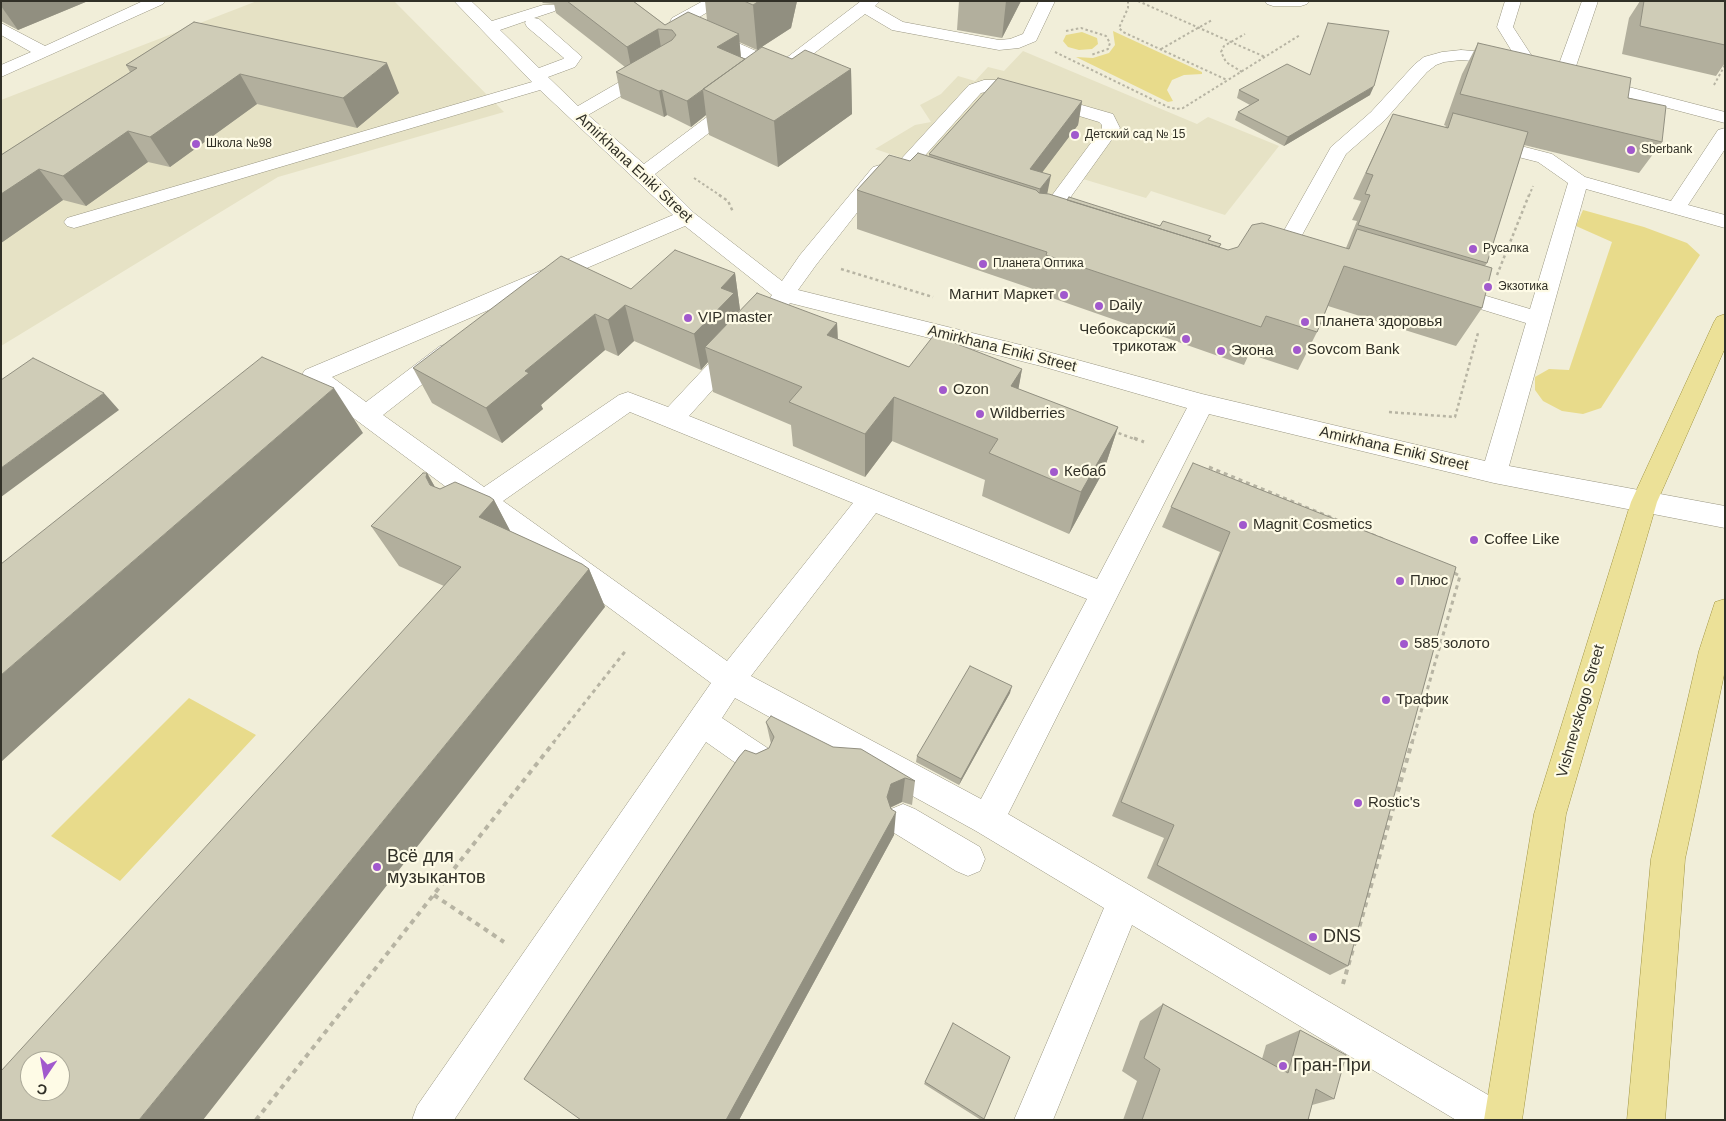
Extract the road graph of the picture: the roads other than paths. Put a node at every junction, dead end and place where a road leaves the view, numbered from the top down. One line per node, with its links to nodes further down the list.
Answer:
1 (157, 1): 15 (street)
2 (462, 1): 14 (street, Amirkhana Eniki Street)
3 (510, 1): 12 (street)
4 (715, 1): 18 (street)
5 (1047, 1): 10 (street)
6 (1273, 1): 7 (street)
7 (1301, 1)
8 (1513, 1): 17 (street)
9 (1590, 1): 20 (street)
10 (868, 4): 18 (street)
11 (549, 8): 12 (street)
12 (530, 19): 14 (street); 21 (street)
13 (1, 28): 15 (street)
14 (488, 28): 21 (street, Amirkhana Eniki Street)
15 (43, 52): 19 (street)
16 (668, 60): 24 (street)
17 (1530, 67): 20 (street); 35 (street)
18 (782, 69): 22 (street)
19 (1, 72)
20 (1564, 75): 25 (street)
21 (539, 80): 24 (street, Amirkhana Eniki Street); 32 (street)
22 (766, 81)
23 (750, 93): 28 (street)
24 (576, 115): 28 (street, Amirkhana Eniki Street)
25 (1725, 118)
26 (1725, 134): 30 (street)
27 (1471, 140): 29 (street)
28 (643, 174): 31 (street, Amirkhana Eniki Street)
29 (1578, 181): 30 (street); 38 (street)
30 (1676, 208): 33 (street)
31 (687, 217): 37 (street, Amirkhana Eniki Street); 42 (street)
32 (74, 222)
33 (1725, 222)
34 (1041, 224): 37 (street)
35 (1289, 246)
36 (1429, 286): 38 (street)
37 (784, 294): 41 (street, Amirkhana Eniki Street); 43 (street)
38 (1538, 319): 44 (street)
39 (1725, 322): 46 (main road, Vishnevskogo Street)
40 (476, 331): 42 (street)
41 (1202, 403): 44 (street, Amirkhana Eniki Street); 49 (street)
42 (366, 415): 47 (street)
43 (672, 418): 45 (street); 47 (street)
44 (1494, 473): 46 (street, Amirkhana Eniki Street)
45 (871, 499): 49 (street); 52 (street)
46 (1644, 502): 48 (street, Amirkhana Eniki Street); 62 (main road, Vishnevskogo Street)
47 (473, 509): 52 (street)
48 (1725, 517)
49 (1104, 594): 56 (street)
50 (1725, 611): 51 (main road)
51 (1719, 653): 63 (main road)
52 (730, 680): 53 (street); 56 (street)
53 (702, 722): 54 (street); 59 (street)
54 (761, 762)
55 (903, 820): 57 (street)
56 (988, 820): 58 (street)
57 (968, 859)
58 (1125, 900): 60 (street); 61 (street)
59 (431, 1120)
60 (1033, 1120)
61 (1494, 1120)
62 (1504, 1120)
63 (1646, 1120)

